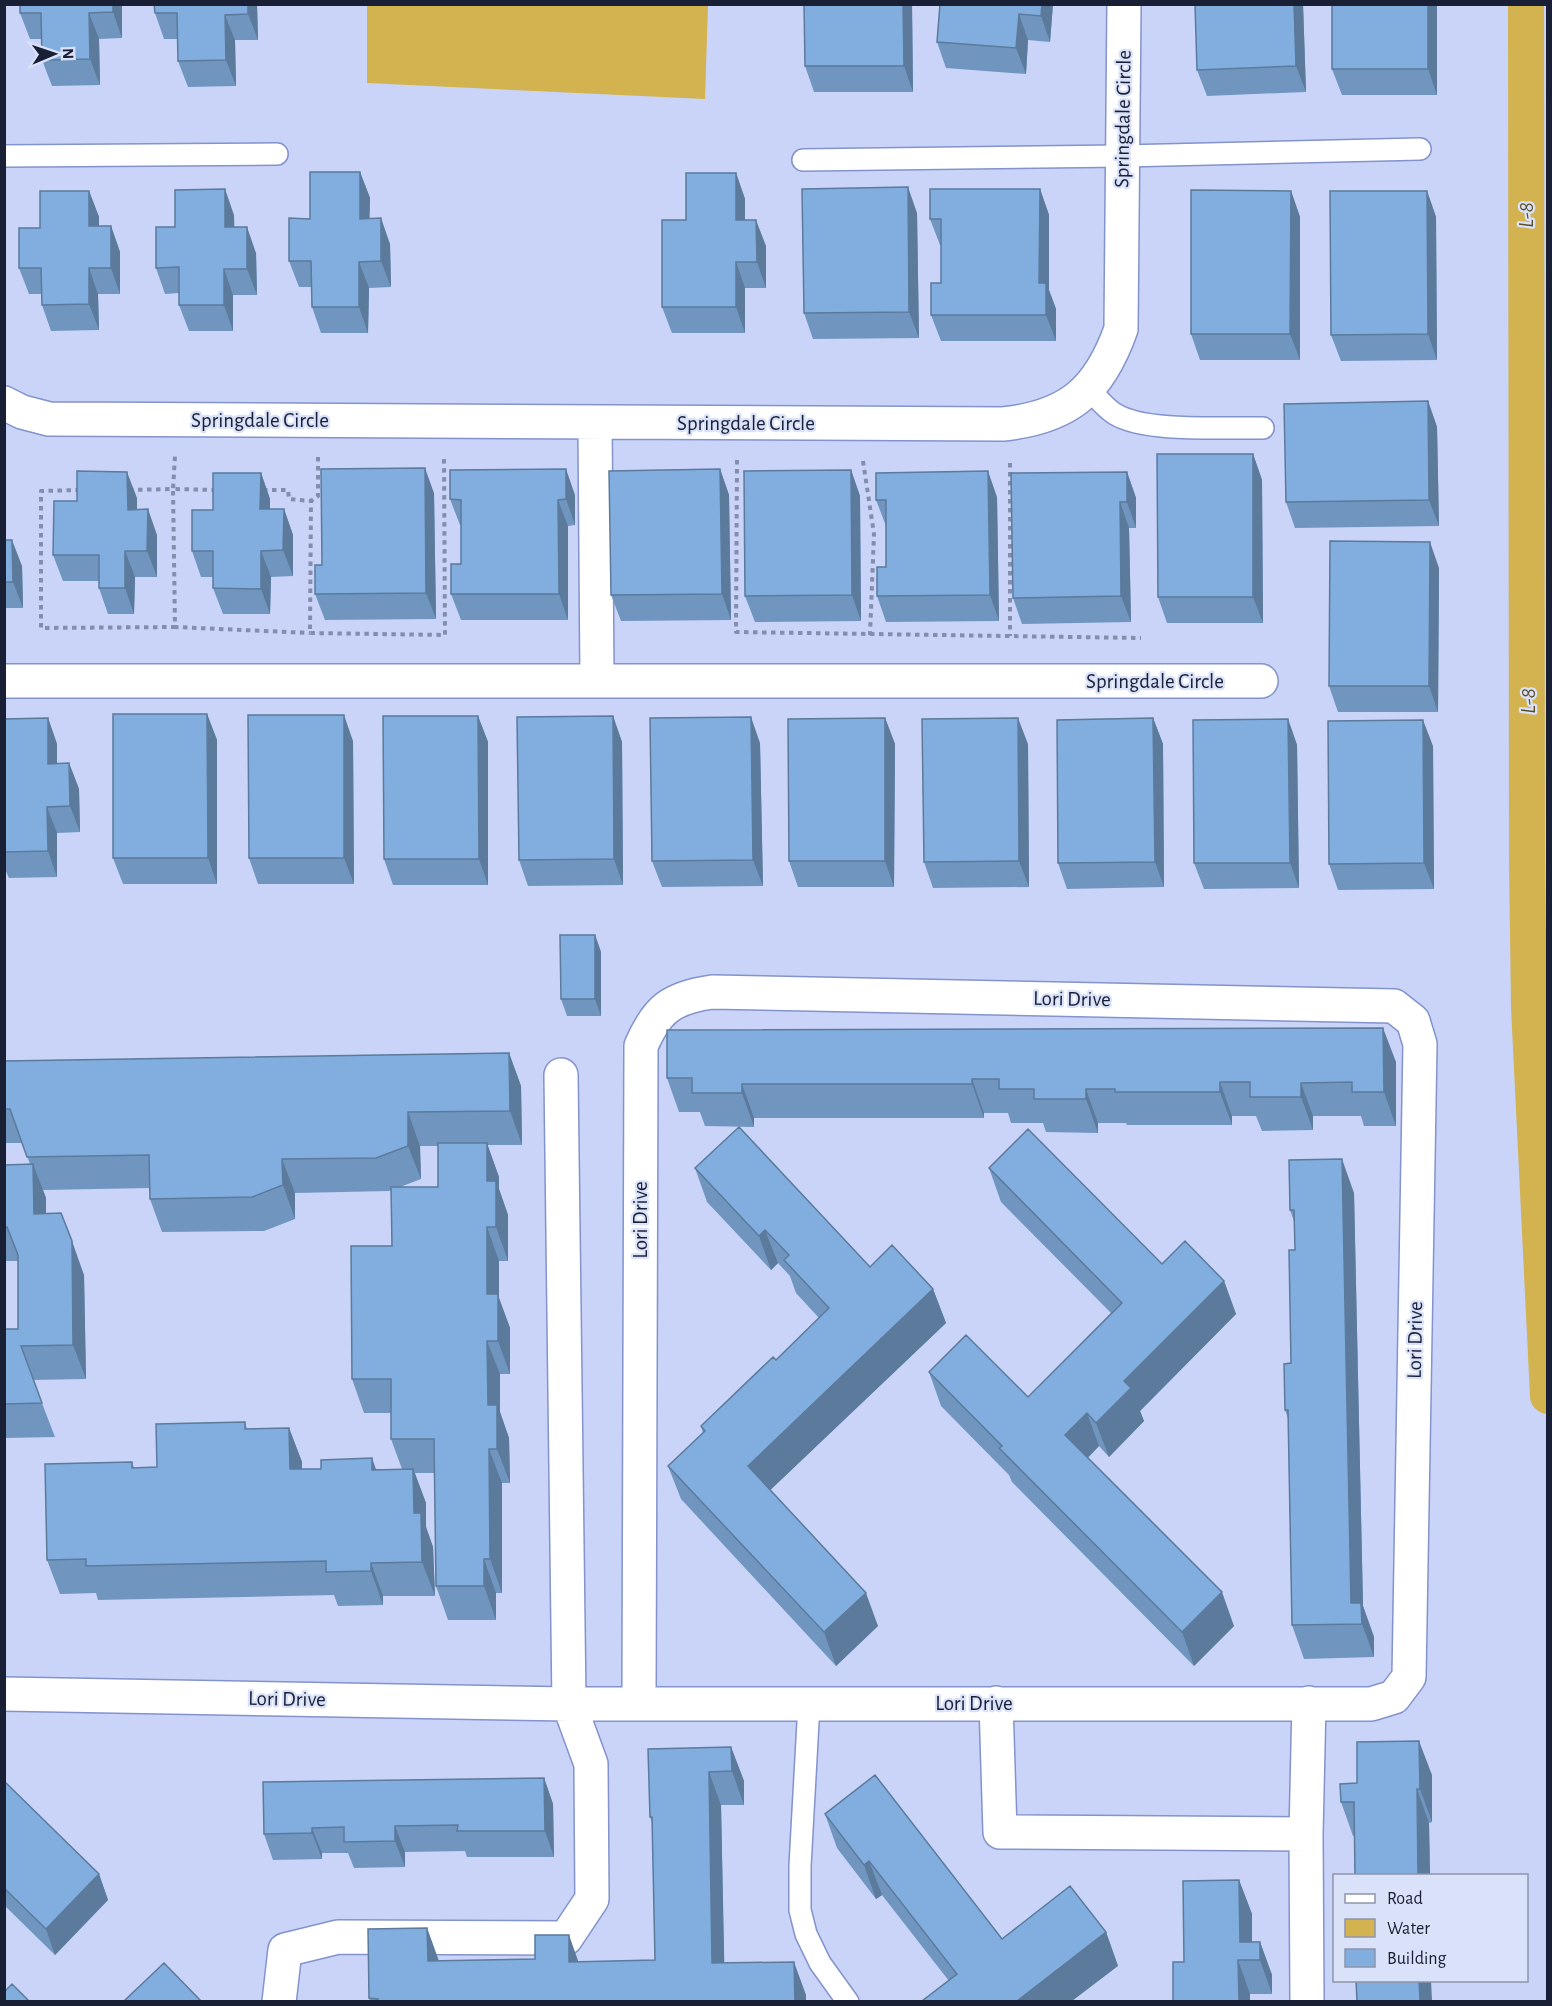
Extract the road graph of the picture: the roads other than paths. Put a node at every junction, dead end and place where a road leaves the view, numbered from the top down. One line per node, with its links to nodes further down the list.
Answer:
1 (1124, 4): 5 (street, Springdale Circle)
2 (1420, 149): 5 (lane)
3 (277, 154): 4 (lane)
4 (4, 156)
5 (1123, 156): 6 (lane); 7 (street, Springdale Circle)
6 (803, 160)
7 (1088, 388): 9 (street, Springdale Circle); 10 (lane)
8 (4, 403): 9 (street, Springdale Circle)
9 (595, 422): 11 (street)
10 (1263, 428)
11 (597, 680): 12 (street, Springdale Circle); 13 (street, Springdale Circle)
12 (4, 681)
13 (1261, 681)
14 (561, 1075): 18 (street)
15 (4, 1694): 18 (street, Lori Drive)
16 (996, 1703): 17 (street, Lori Drive); 20 (street, Lori Drive); 21 (street)
17 (1309, 1703): 19 (street, Lori Drive); 21 (street)
18 (569, 1704): 19 (street, Lori Drive); 22 (street)
19 (639, 1704): 20 (street, Lori Drive)
20 (809, 1704): 23 (lane)
21 (1306, 1834): 24 (street)
22 (279, 2001)
23 (848, 2001)
24 (1307, 2001)

